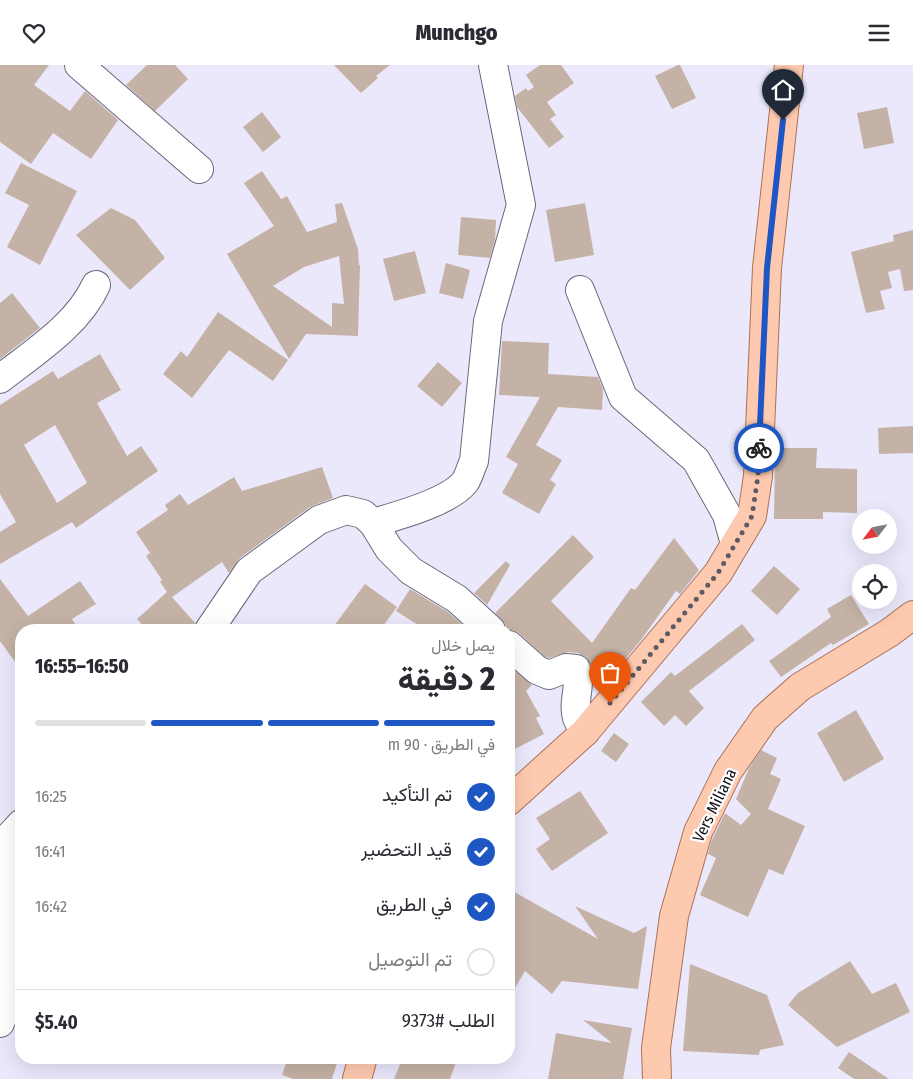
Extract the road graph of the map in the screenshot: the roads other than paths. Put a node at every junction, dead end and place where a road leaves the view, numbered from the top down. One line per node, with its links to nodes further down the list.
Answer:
1 (80, 65): 4 (street)
2 (493, 65): 8 (street)
3 (788, 65): 9 (main road)
4 (199, 169)
5 (96, 285): 7 (street)
6 (580, 290): 9 (street)
7 (0, 379)
8 (373, 523): 11 (street); 12 (street)
9 (735, 544): 14 (main road)
10 (913, 615): 20 (main road, Vers Miliana)
11 (213, 624)
12 (484, 624)
13 (515, 650): 14 (street)
14 (586, 732): 15 (main road)
15 (515, 796)
16 (15, 831): 17 (street)
17 (0, 1023)
18 (361, 1064): 19 (main road)
19 (357, 1079)
20 (657, 1079)

